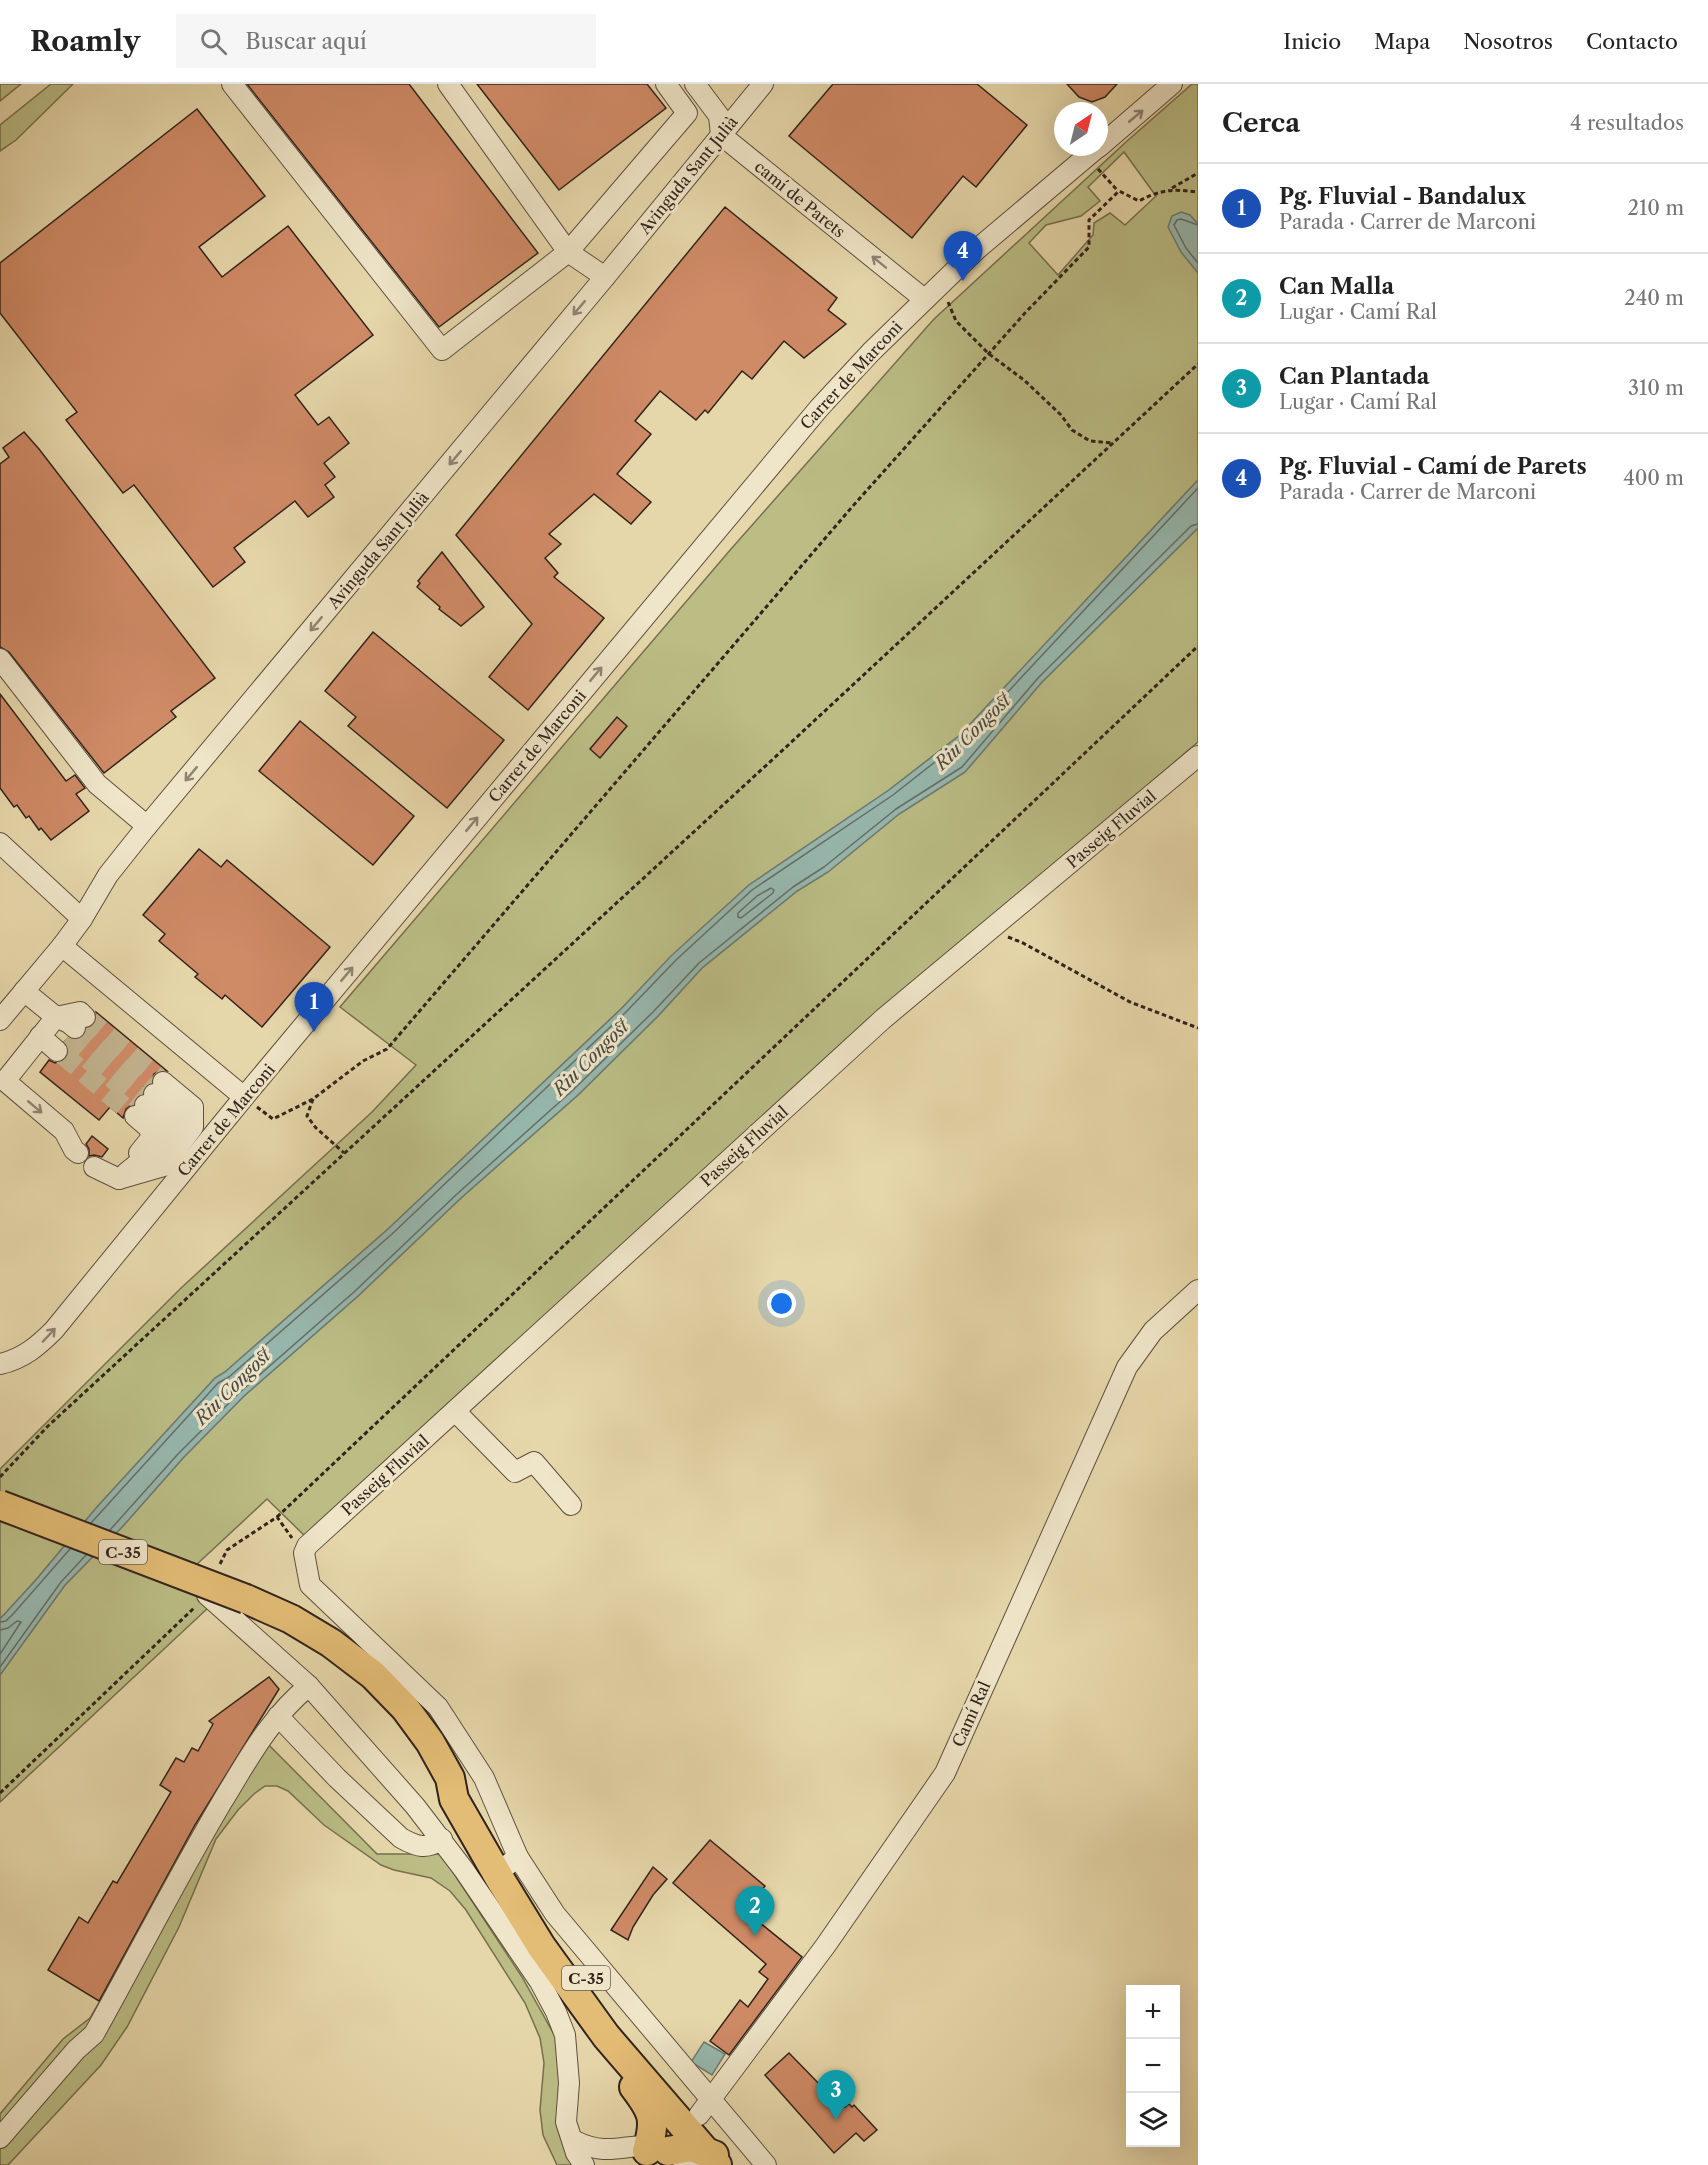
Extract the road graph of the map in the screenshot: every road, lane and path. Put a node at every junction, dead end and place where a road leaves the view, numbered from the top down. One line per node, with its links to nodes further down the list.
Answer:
1 (232, 84): 15 (street)
2 (448, 84): 15 (street)
3 (666, 84): 15 (street)
4 (695, 84): 7 (street)
5 (763, 84): 7 (street, Avinguda Sant Julià)
6 (1172, 84): 8 (street, Carrer de Marconi, one-way to 6)
7 (722, 135): 16 (street, Avinguda Sant Julià); 18 (street, camí de Parets, one-way to 7)
8 (1108, 139)
9 (1088, 156): 17 (street, Carrer de Marconi)
10 (1098, 156): 13 (path)
11 (1198, 174): 12 (path)
12 (1171, 189): 13 (path); 14 (path)
13 (1119, 192): 19 (path)
14 (1198, 192)
15 (568, 252): 16 (street)
16 (605, 277): 25 (street, Avinguda Sant Julià, one-way to 25)
17 (941, 283): 18 (street, Carrer de Marconi); 19 (path)
18 (924, 299): 35 (street, Carrer de Marconi, one-way to 18)
19 (989, 354): 21 (path); 36 (path)
20 (1198, 364): 21 (path)
21 (1113, 443): 38 (path)
22 (1198, 646): 47 (path)
23 (0, 659): 25 (street)
24 (1198, 756): 28 (street, Passeig Fluvial)
25 (147, 826): 27 (street, Avinguda Sant Julià)
26 (0, 843): 27 (street)
27 (82, 919): 29 (street, Avinguda Sant Julià)
28 (994, 927): 33 (path); 43 (street, Passeig Fluvial)
29 (62, 946): 30 (street, Avinguda Sant Julià); 35 (street)
30 (24, 991): 31 (street, Avinguda Sant Julià); 32 (street)
31 (0, 1020)
32 (48, 1027): 32 (street); 34 (street)
33 (1198, 1028)
34 (2, 1079): 37 (street, one-way to 37)
35 (244, 1097): 36 (path); 42 (street, Carrer de Marconi, one-way to 35)
36 (313, 1099): 38 (path)
37 (78, 1153)
38 (345, 1154): 44 (path)
39 (94, 1167): 40 (street)
40 (119, 1179): 40 (street)
41 (1198, 1290): 58 (street, Camí Ral)
42 (0, 1364)
43 (454, 1411): 46 (street); 48 (street, Passeig Fluvial)
44 (0, 1477)
45 (0, 1505): 52 (highway, C-35, bridge)
46 (571, 1505)
47 (277, 1517): 48 (path); 49 (path)
48 (304, 1553): 55 (street)
49 (207, 1595): 50 (street); 53 (path)
50 (309, 1686): 51 (street); 54 (street)
51 (278, 1716): 54 (street); 60 (street)
52 (450, 1778): 55 (highway, C-35); 56 (highway, C-35)
53 (0, 1793)
54 (442, 1839): 59 (street)
55 (512, 1862): 57 (highway, C-35); 58 (street)
56 (556, 1966): 61 (highway, C-35); 61 (highway)
57 (602, 2000): 58 (highway, C-35); 61 (highway)
58 (705, 2108): 63 (highway, C-35); 64 (street)
59 (570, 2136): 61 (street); 62 (street)
60 (0, 2138)
61 (680, 2160)
62 (584, 2165)
63 (741, 2165)
64 (766, 2165)

